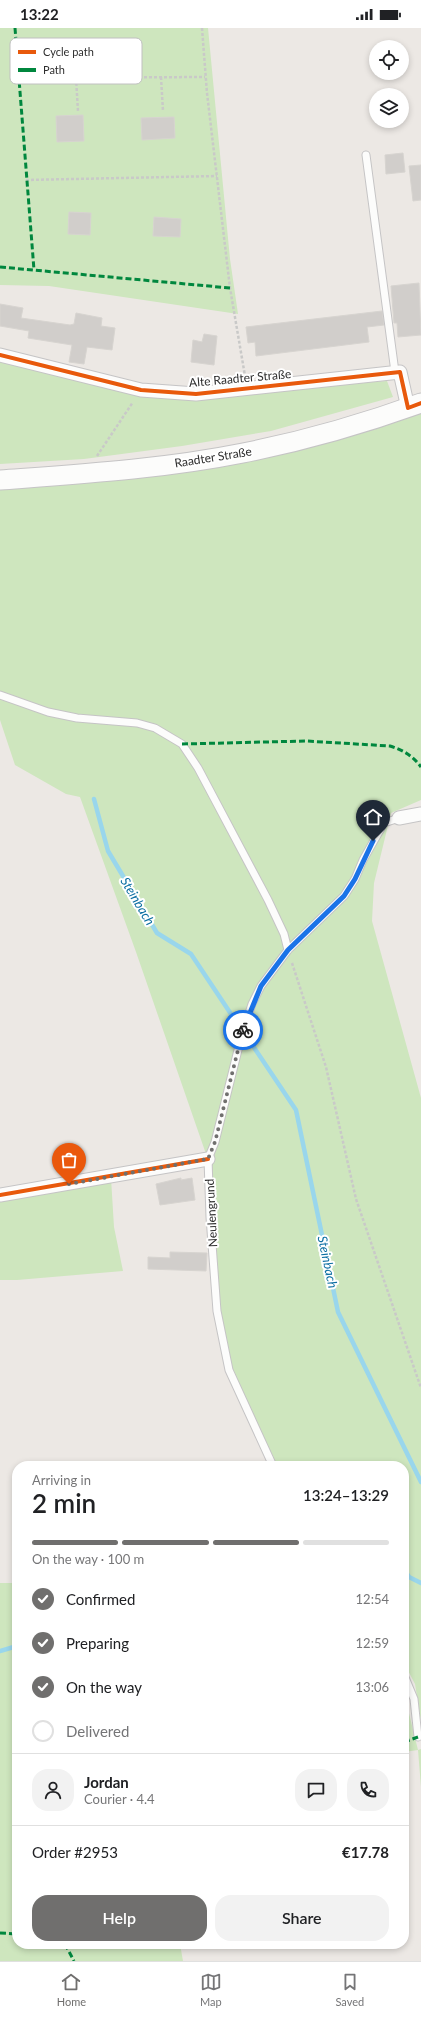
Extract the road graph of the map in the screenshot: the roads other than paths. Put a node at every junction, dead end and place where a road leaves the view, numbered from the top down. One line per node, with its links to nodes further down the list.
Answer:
1 (366, 155): 3 (lane)
2 (0, 355): 3 (street, Alte Raadter Straße)
3 (395, 372): 4 (street)
4 (415, 406): 5 (main road, Raadter Straße)
5 (0, 480)
6 (0, 696): 9 (lane)
7 (421, 814): 8 (street, Neulengrund)
8 (399, 818): 9 (lane, Neulengrund)
9 (288, 950): 10 (lane, Neulengrund)
10 (208, 1159): 11 (street); 12 (lane, Neulengrund)
11 (0, 1195)
12 (271, 1461)
13 (409, 1687): 14 (lane)
14 (418, 1737)

